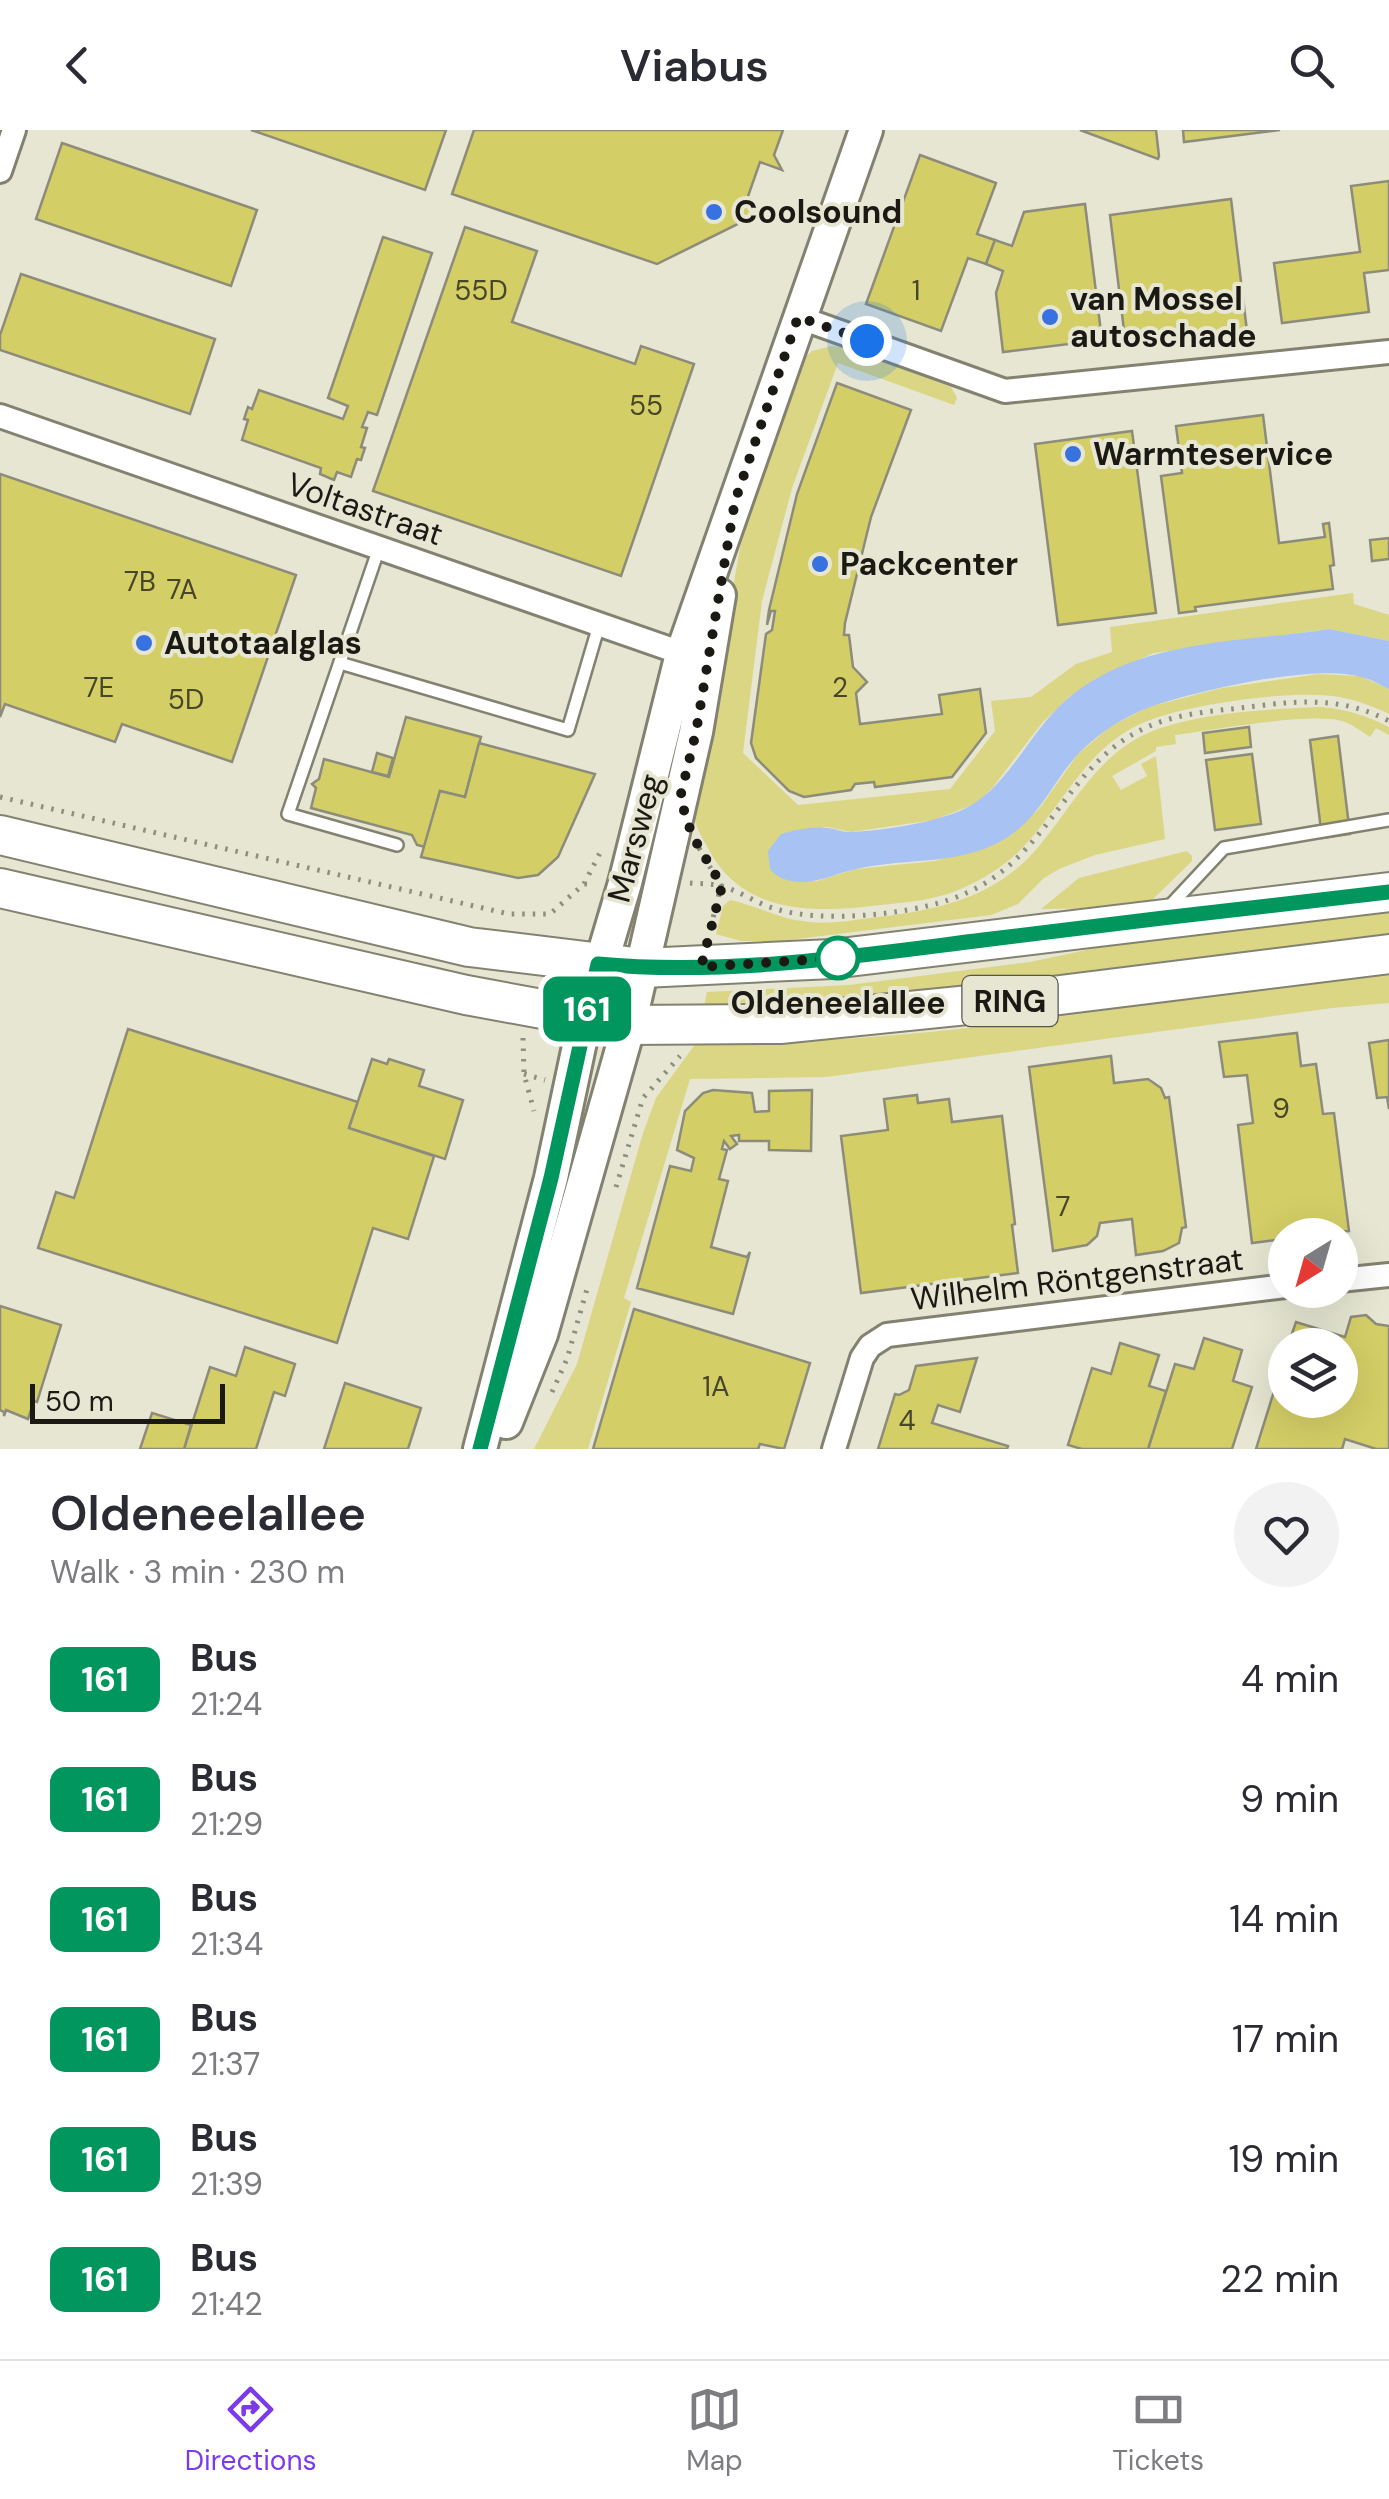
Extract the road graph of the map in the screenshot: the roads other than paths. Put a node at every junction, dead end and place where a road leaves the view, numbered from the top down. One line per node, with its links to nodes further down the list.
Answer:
1 (14, 130): 3 (street)
2 (866, 130): 4 (street, Marsweg)
3 (0, 171)
4 (798, 317): 5 (street); 9 (street, Marsweg)
5 (1389, 352)
6 (0, 416): 7 (street, Voltastraat)
7 (380, 548): 8 (street, Voltastraat); 10 (lane)
8 (598, 625): 9 (street, Voltastraat); 10 (lane)
9 (695, 658): 18 (street, Marsweg); 19 (street, Marsweg)
10 (340, 663): 13 (lane)
11 (1389, 820): 16 (lane)
12 (0, 834): 18 (main road, RING)
13 (397, 845)
14 (0, 888): 20 (main road, RING)
15 (1389, 892): 16 (main road, RING)
16 (1159, 918): 19 (main road, RING)
17 (1389, 954): 21 (main road, RING)
18 (598, 964): 19 (main road, RING); 20 (street, Marsweg)
19 (643, 968): 21 (street, Marsweg)
20 (585, 1018): 21 (main road, RING); 25 (street, Marsweg)
21 (628, 1025): 26 (street, Marsweg)
22 (1389, 1275): 23 (street)
23 (1358, 1278)
24 (1268, 1288): 27 (street, Wilhelm Röntgenstraat)
25 (480, 1449)
26 (495, 1449)
27 (834, 1449)

